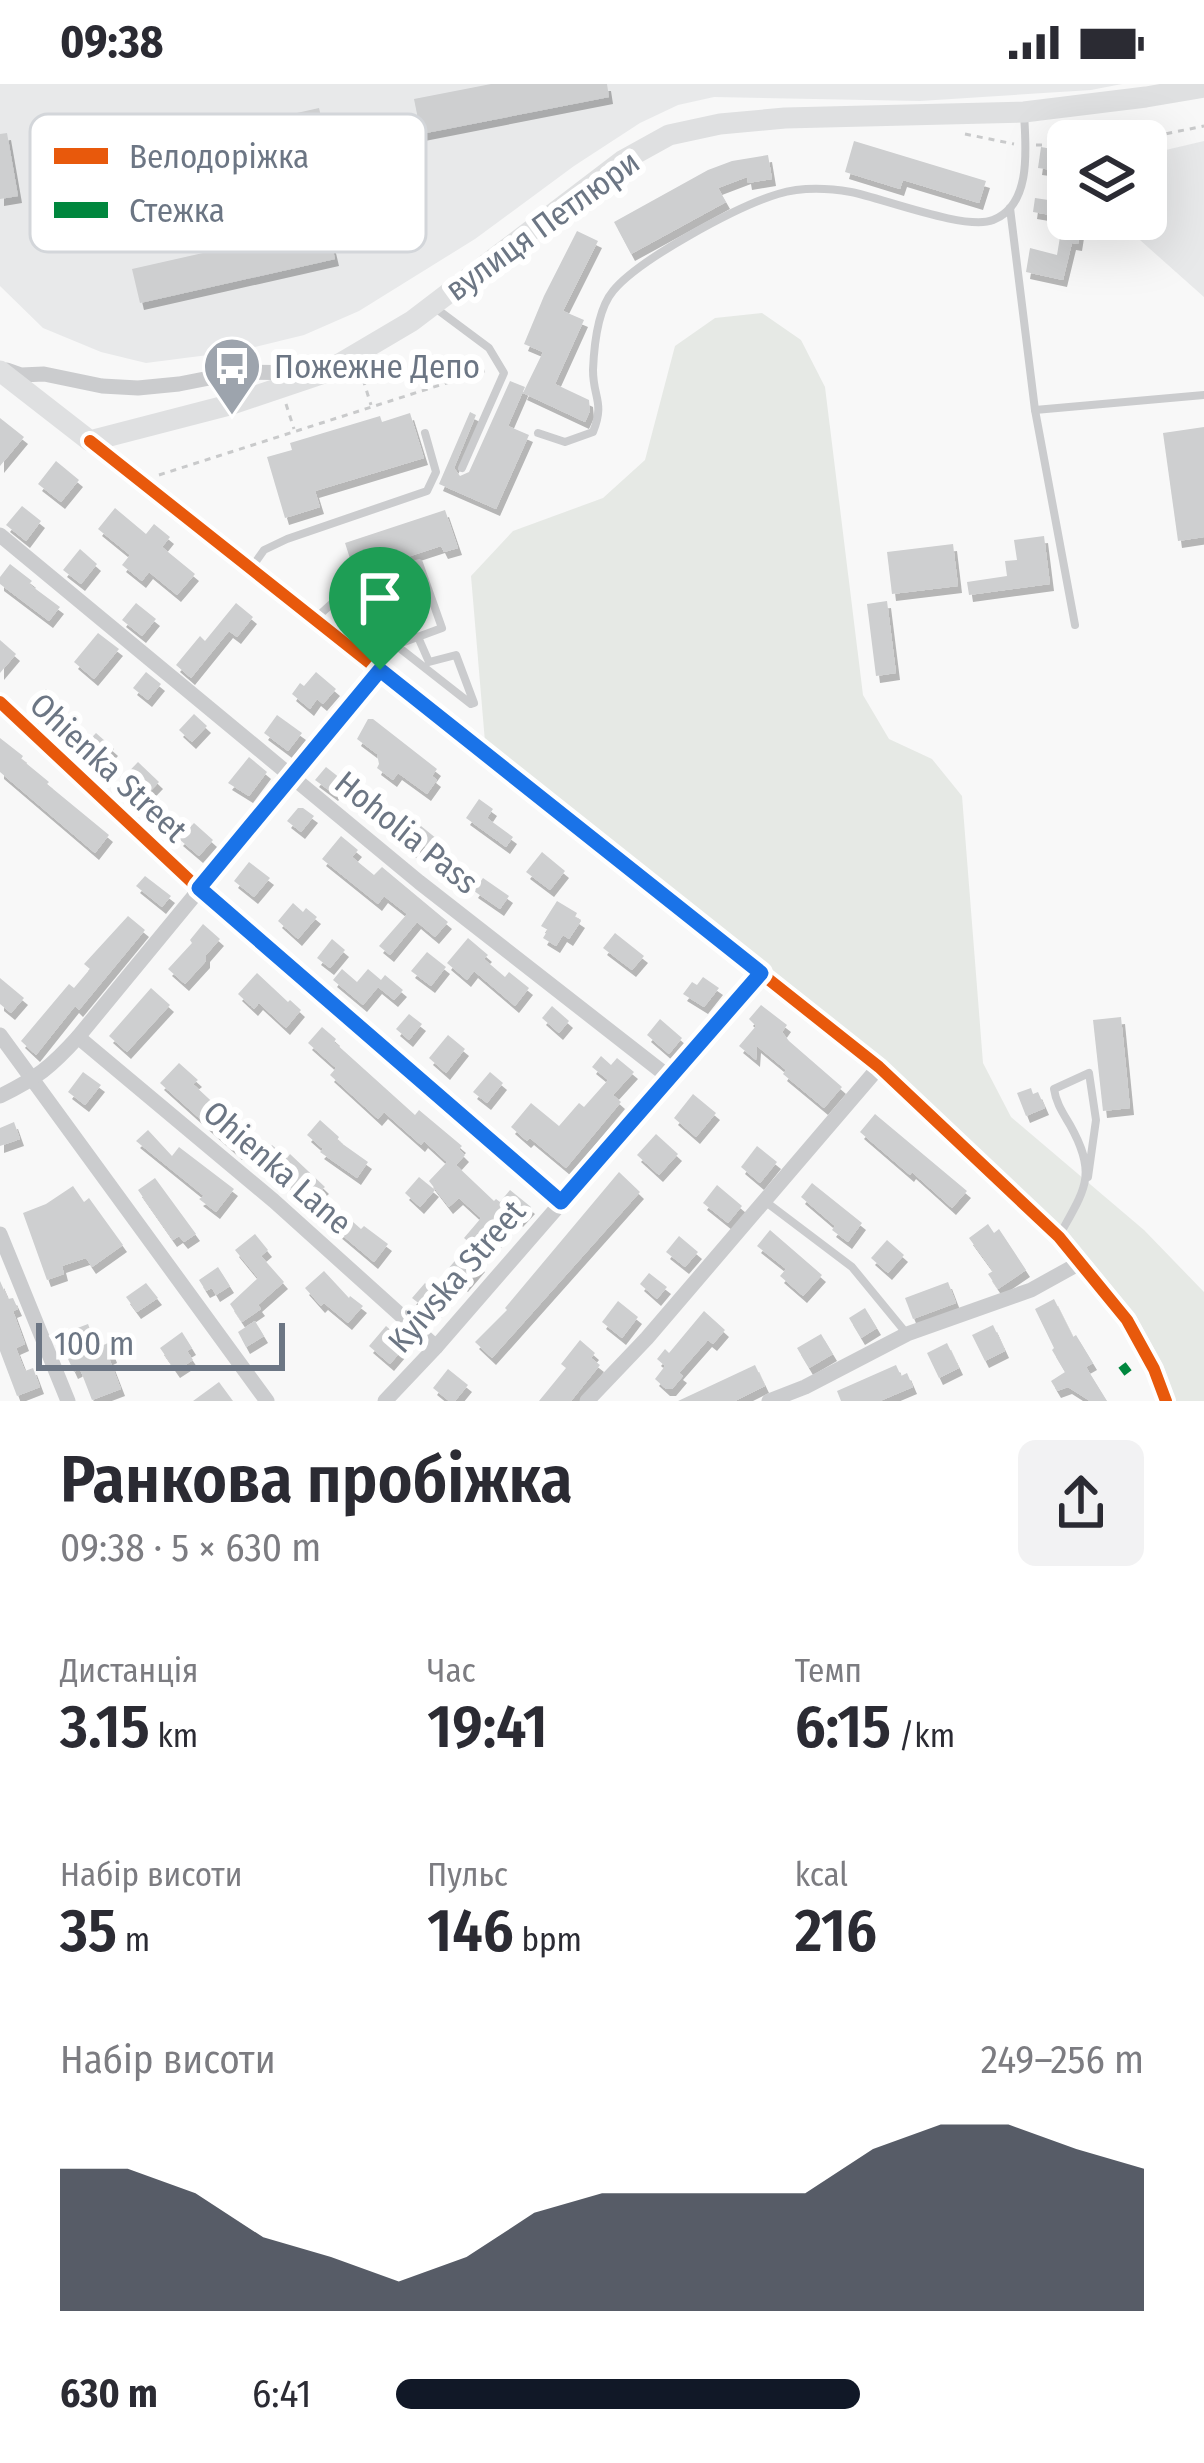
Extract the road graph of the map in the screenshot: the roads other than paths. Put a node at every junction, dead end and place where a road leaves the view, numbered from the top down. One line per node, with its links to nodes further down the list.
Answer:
1 (1204, 87): 2 (main road, вулиця Петлюри)
2 (1024, 112): 3 (lane); 4 (main road, вулиця Петлюри)
3 (1010, 206): 8 (lane); 10 (lane)
4 (433, 306): 6 (main road, вулиця Петлюри); 12 (lane)
5 (0, 369): 6 (street); 11 (main road)
6 (334, 378): 11 (main road, вулиця Петлюри)
7 (1204, 395): 8 (lane)
8 (1035, 410): 17 (lane)
9 (425, 433): 14 (lane)
10 (538, 433)
11 (90, 441): 14 (street)
12 (462, 469)
13 (0, 536): 22 (street, Hoholia Pass)
14 (251, 568): 16 (street)
15 (339, 596): 16 (lane); 18 (lane); 19 (lane)
16 (315, 619): 20 (street)
17 (1075, 625)
18 (418, 637): 19 (lane); 19 (lane)
19 (396, 645)
20 (380, 670): 22 (street); 24 (street)
21 (0, 702): 23 (street, Ohienka Street)
22 (292, 777): 23 (street); 28 (street, Hoholia Pass)
23 (199, 888): 26 (street); 33 (street, Ohienka Street)
24 (761, 973): 27 (street); 28 (street, Kyivska Street)
25 (0, 1035): 29 (street)
26 (78, 1036): 29 (street); 38 (street, Ohienka Lane)
27 (879, 1067): 32 (street); 35 (street)
28 (670, 1078): 33 (street, Kyivska Street)
29 (33, 1081): 30 (street); 40 (street)
30 (0, 1096)
31 (1088, 1177): 31 (lane); 35 (lane)
32 (765, 1201): 37 (lane); 42 (street)
33 (561, 1202): 38 (street, Kyivska Street)
34 (0, 1234): 39 (street)
35 (1059, 1237): 36 (street)
36 (1078, 1264): 37 (street); 44 (street)
37 (907, 1334): 43 (street)
38 (436, 1347): 41 (street, Kyivska Street)
39 (68, 1401)
40 (267, 1401)
41 (385, 1401)
42 (586, 1401)
43 (770, 1401)
44 (1166, 1401)

